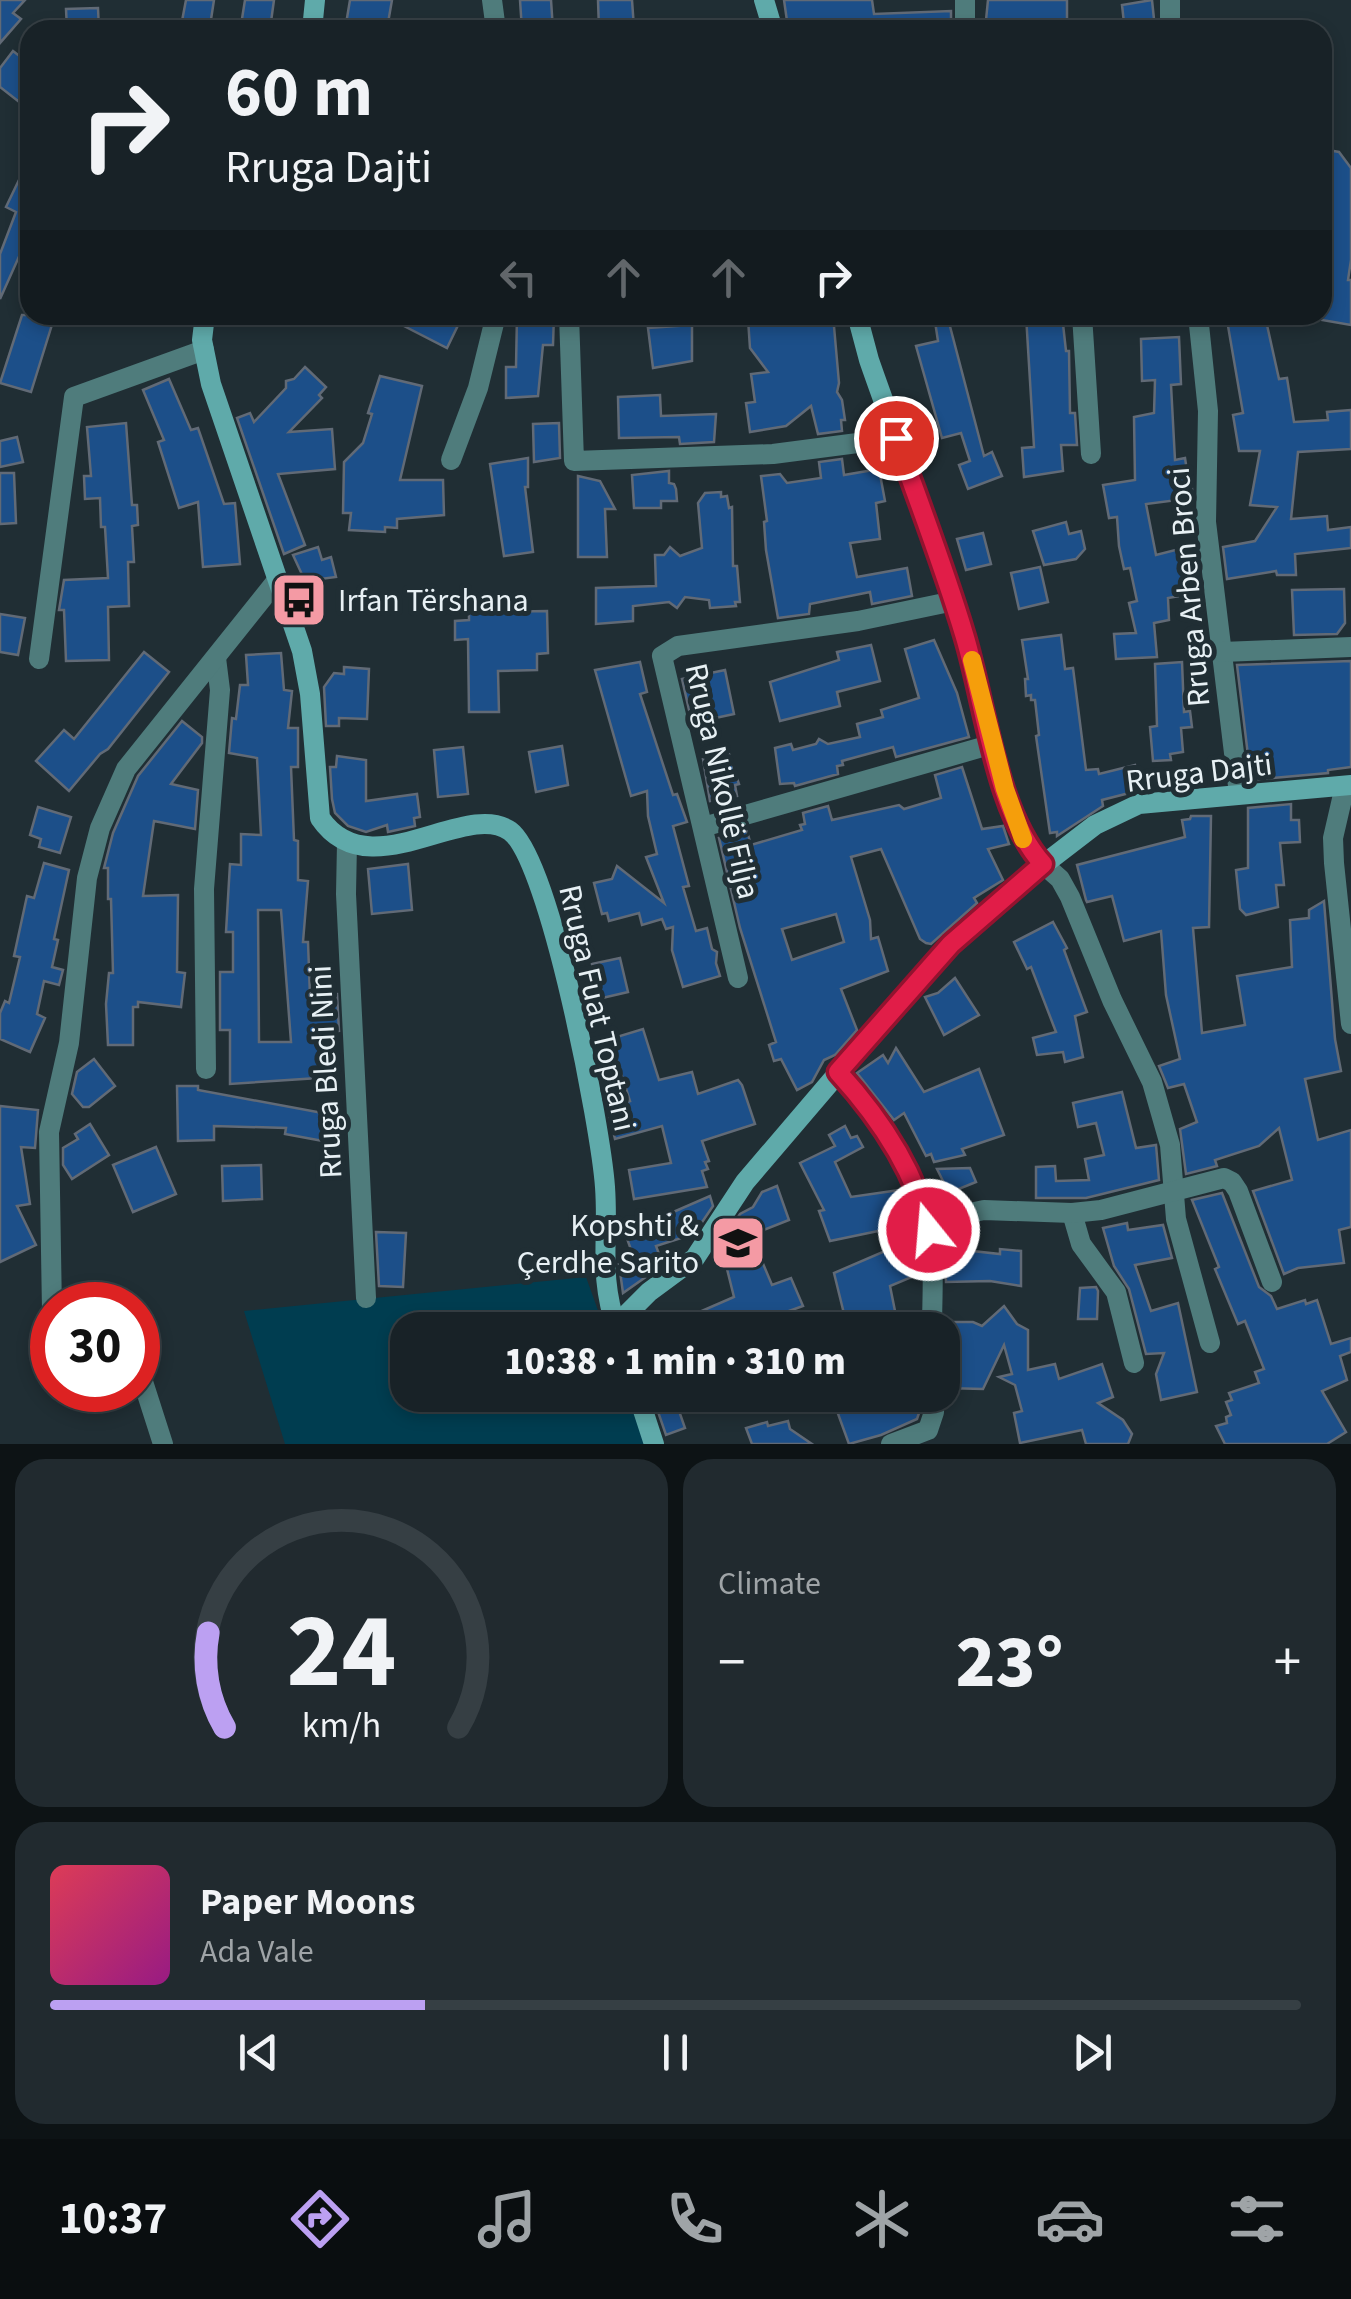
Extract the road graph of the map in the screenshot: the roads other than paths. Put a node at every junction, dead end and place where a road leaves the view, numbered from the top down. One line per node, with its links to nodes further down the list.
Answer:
1 (203, 325): 7 (street)
2 (494, 325): 10 (street)
3 (569, 325): 8 (street)
4 (860, 325): 8 (street)
5 (1083, 325): 9 (street)
6 (1199, 325): 14 (street, Rruga Arben Broci)
7 (204, 350): 11 (street); 16 (street)
8 (896, 438): 12 (street)
9 (1091, 454)
10 (451, 460)
11 (278, 579): 15 (street); 21 (street)
12 (954, 601): 17 (street); 20 (street, Rruga Nikollë Filja)
13 (1351, 647): 14 (street)
14 (1222, 652): 19 (street, Rruga Arben Broci)
15 (216, 658): 25 (street); 30 (street)
16 (39, 659)
17 (994, 744): 20 (street); 22 (street)
18 (1348, 786): 19 (street, Rruga Dajti); 24 (street)
19 (1239, 794): 22 (street, Rruga Dajti)
20 (703, 827): 23 (street, Rruga Nikollë Filja)
21 (347, 843): 32 (street, Rruga Bledi Nini); 33 (street, Rruga Fuat Toptani)
22 (1043, 864): 26 (street, Rruga Dajti); 27 (street)
23 (738, 978)
24 (1351, 1024)
25 (206, 1068)
26 (838, 1072): 29 (street); 34 (street, Rruga Dajti)
27 (1173, 1192): 28 (street); 31 (street); 36 (street)
28 (1072, 1213): 29 (street); 37 (street)
29 (927, 1222): 35 (street)
30 (52, 1282)
31 (1272, 1282)
32 (366, 1298)
33 (612, 1312)
34 (631, 1312)
35 (932, 1312)
36 (1210, 1343)
37 (1134, 1362)
38 (153, 1412): 41 (street)
39 (644, 1412): 42 (street)
40 (934, 1412): 43 (street)
41 (164, 1444)
42 (654, 1444)
43 (890, 1444)

